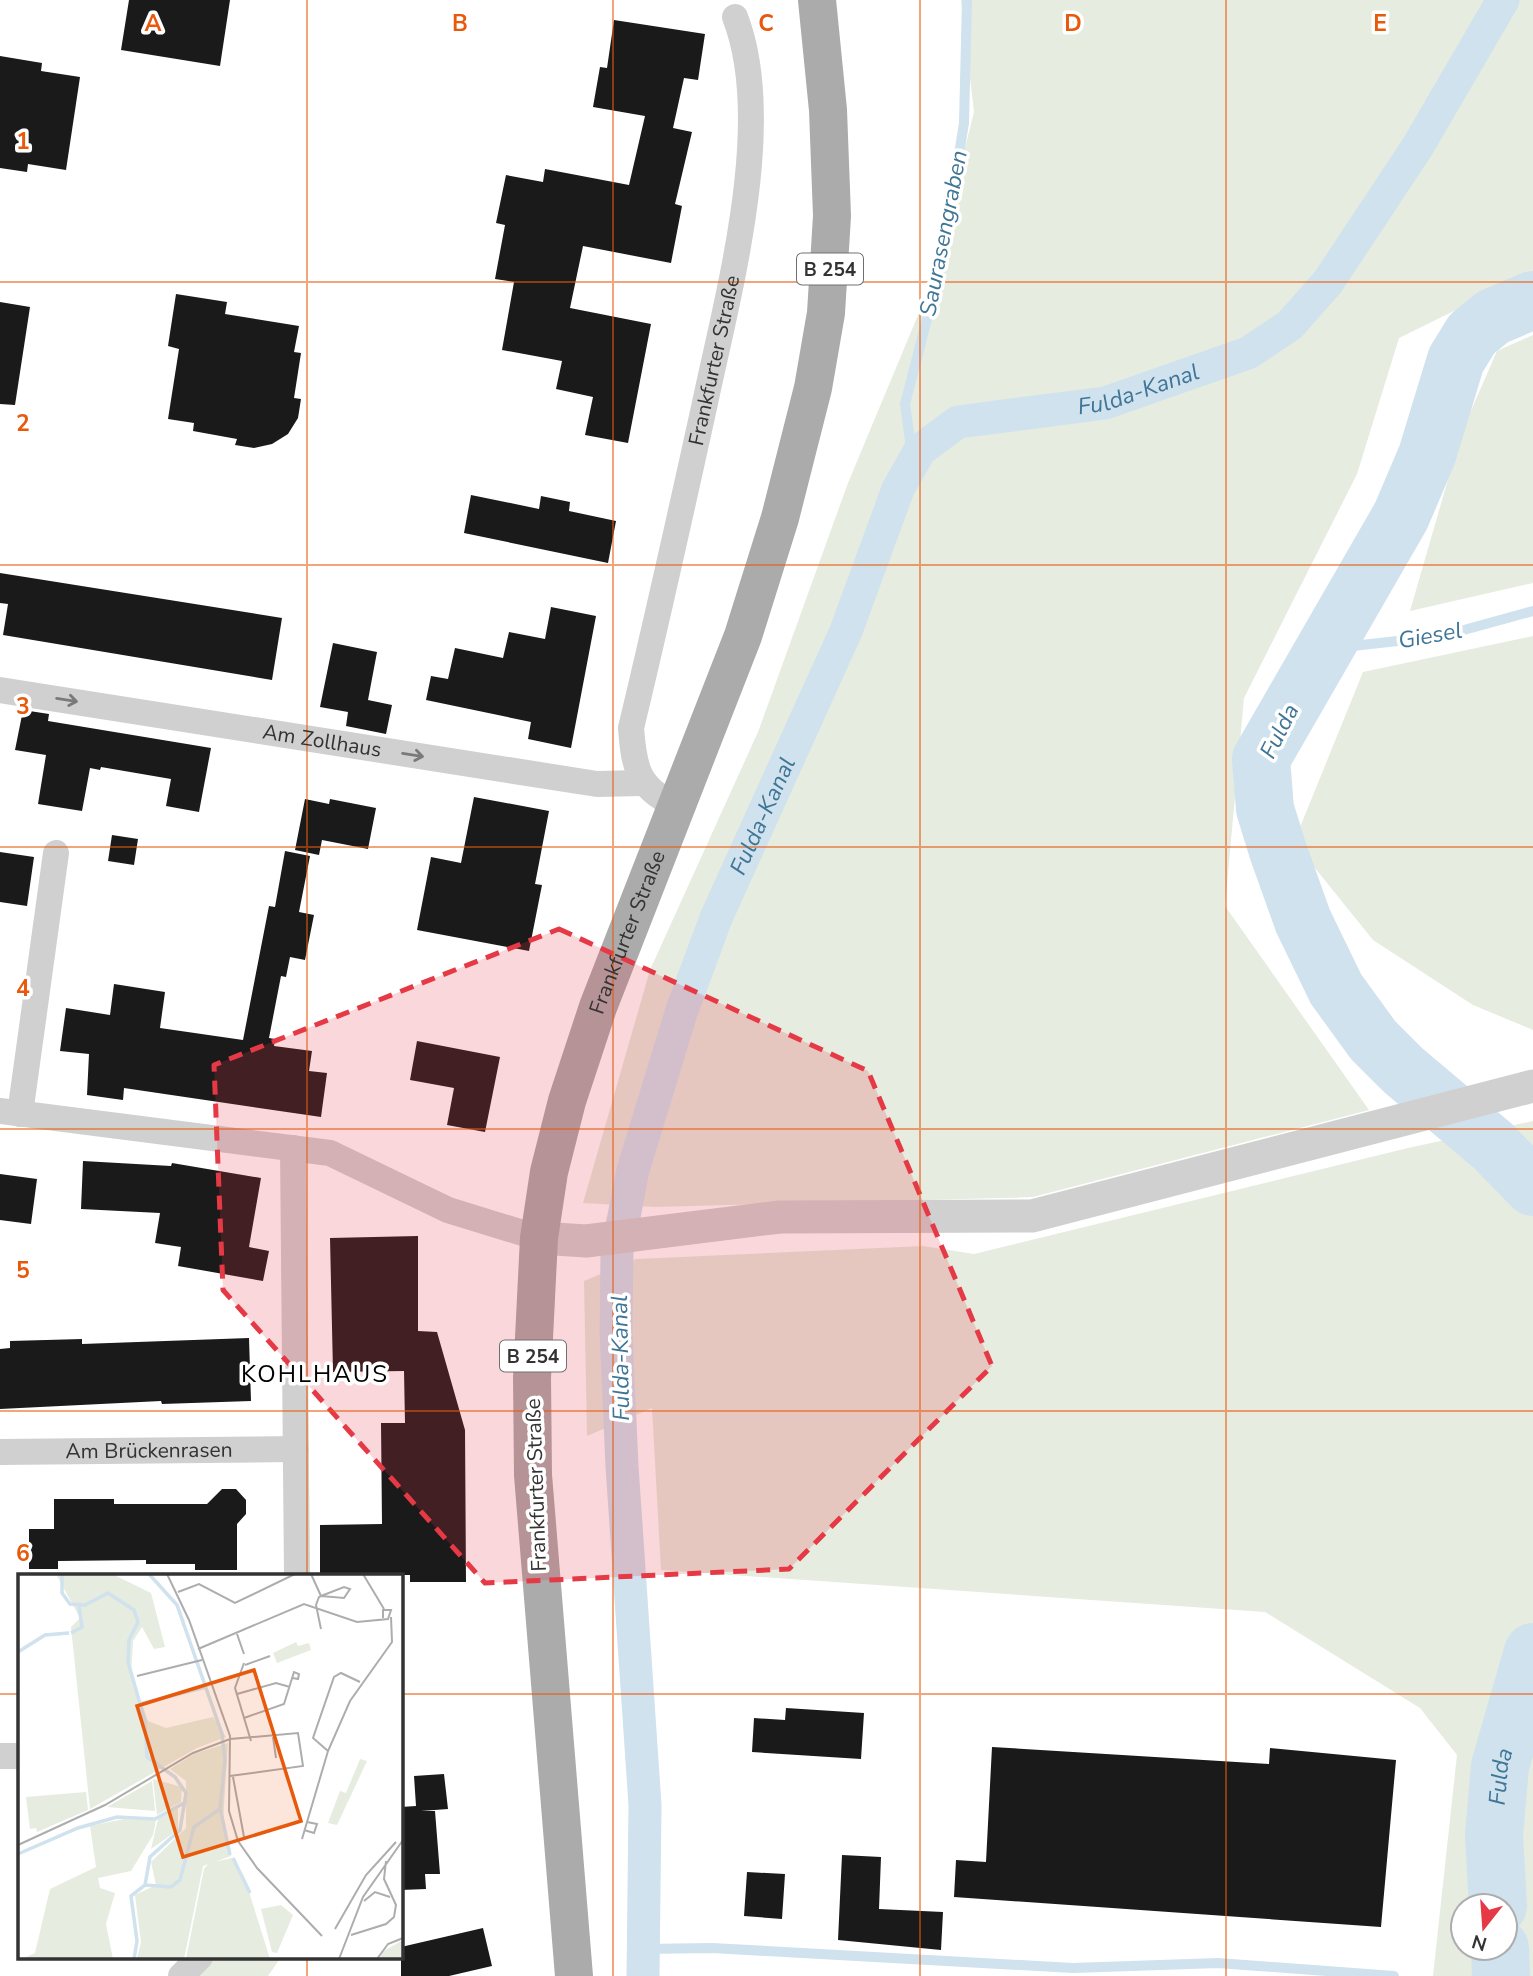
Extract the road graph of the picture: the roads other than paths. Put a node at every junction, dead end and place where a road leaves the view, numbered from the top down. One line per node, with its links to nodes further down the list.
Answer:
1 (817, 0): 5 (main road, Frankfurter Straße / B 254)
2 (735, 17): 4 (street, Frankfurter Straße)
3 (0, 690): 4 (street, Am Zollhaus, one-way to 4)
4 (642, 783): 5 (street)
5 (676, 805): 10 (main road, Frankfurter Straße / B 254)
6 (56, 853): 8 (street)
7 (1533, 1086): 10 (street)
8 (10, 1113): 9 (street)
9 (293, 1148): 10 (street); 11 (street)
10 (539, 1238): 18 (main road, Frankfurter Straße / B 254)
11 (296, 1449): 12 (street, Am Brückenrasen); 13 (street)
12 (0, 1452)
13 (297, 1574)
14 (0, 1756): 15 (street)
15 (18, 1756)
16 (199, 1958): 17 (street)
17 (181, 1976)
18 (574, 1976)

